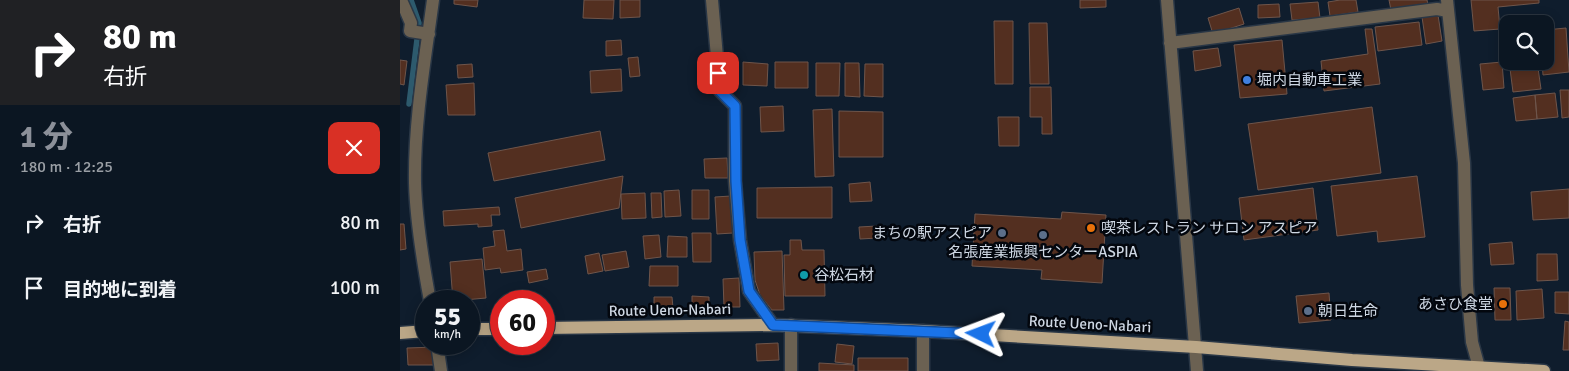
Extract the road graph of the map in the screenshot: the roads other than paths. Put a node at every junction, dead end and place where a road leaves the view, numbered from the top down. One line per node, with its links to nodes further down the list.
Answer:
1 (401, 0): 6 (street)
2 (433, 0): 6 (street)
3 (712, 0): 9 (street)
4 (1167, 0): 7 (street)
5 (1448, 6): 7 (street); 17 (street)
6 (427, 34): 8 (street)
7 (1170, 43): 15 (street)
8 (429, 290)
9 (773, 325): 10 (main road, Route Ueno-Nabari); 11 (main road, Route Ueno-Nabari)
10 (791, 326): 12 (main road, Route Ueno-Nabari); 19 (street)
11 (555, 328)
12 (923, 331): 15 (main road, Route Ueno-Nabari); 20 (street)
13 (415, 332): 14 (main road)
14 (400, 333)
15 (1196, 347): 17 (main road, Route Ueno-Nabari); 21 (street)
16 (439, 355): 18 (street)
17 (1479, 369): 22 (main road, Route Ueno-Nabari)
18 (441, 371)
19 (791, 371)
20 (923, 371)
21 (1197, 371)
22 (1544, 371)

